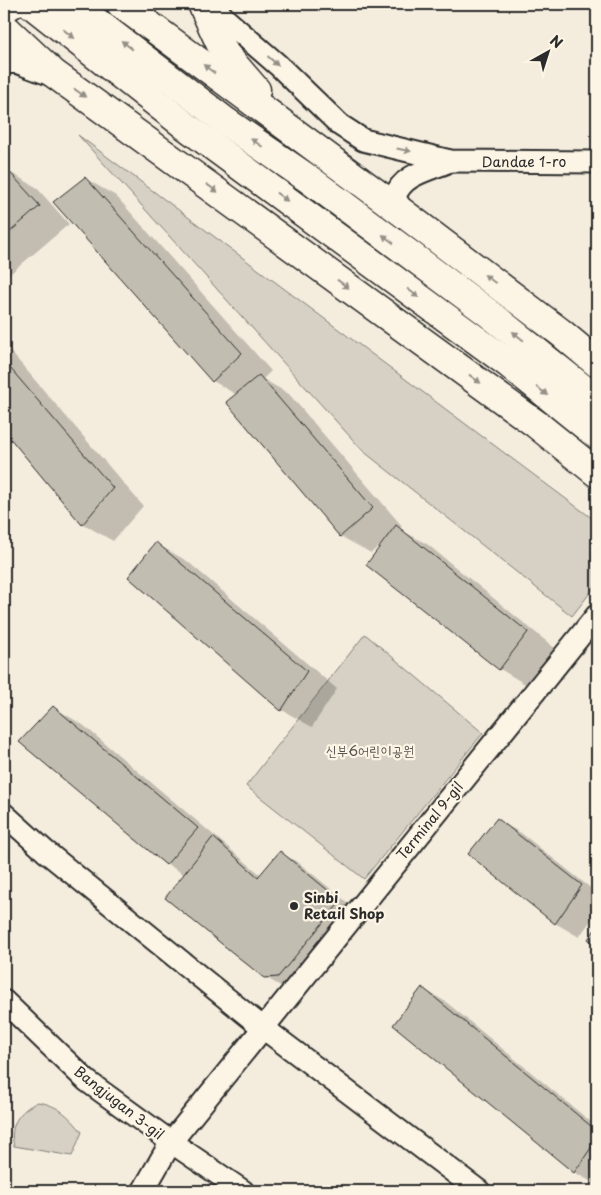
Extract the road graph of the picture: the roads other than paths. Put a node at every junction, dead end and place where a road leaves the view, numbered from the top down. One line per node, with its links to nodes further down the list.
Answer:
1 (12, 4): 7 (main road)
2 (31, 4): 17 (main road, one-way to 17)
3 (73, 4): 16 (main road, one-way to 3)
4 (121, 4): 13 (main road, one-way to 4)
5 (202, 4): 13 (main road)
6 (212, 4): 11 (street, one-way to 11)
7 (4, 9)
8 (4, 27): 10 (main road)
9 (4, 60): 10 (street)
10 (53, 73): 18 (main road, one-way to 18)
11 (450, 161): 12 (street, Dandae 1-ro); 14 (street)
12 (597, 162)
13 (360, 182): 14 (main road)
14 (403, 214): 15 (main road, one-way to 14)
15 (597, 363)
16 (597, 400)
17 (597, 435)
18 (597, 473)
19 (597, 615): 22 (street, Terminal 9-gil)
20 (4, 814): 22 (street)
21 (4, 1001): 23 (street, Bangjugan 3-gil)
22 (262, 1027): 23 (street, Bangjugan 3-gil); 26 (street)
23 (170, 1142): 24 (street); 25 (street, Bangjugan 3-gil)
24 (143, 1191)
25 (243, 1191)
26 (479, 1191)

